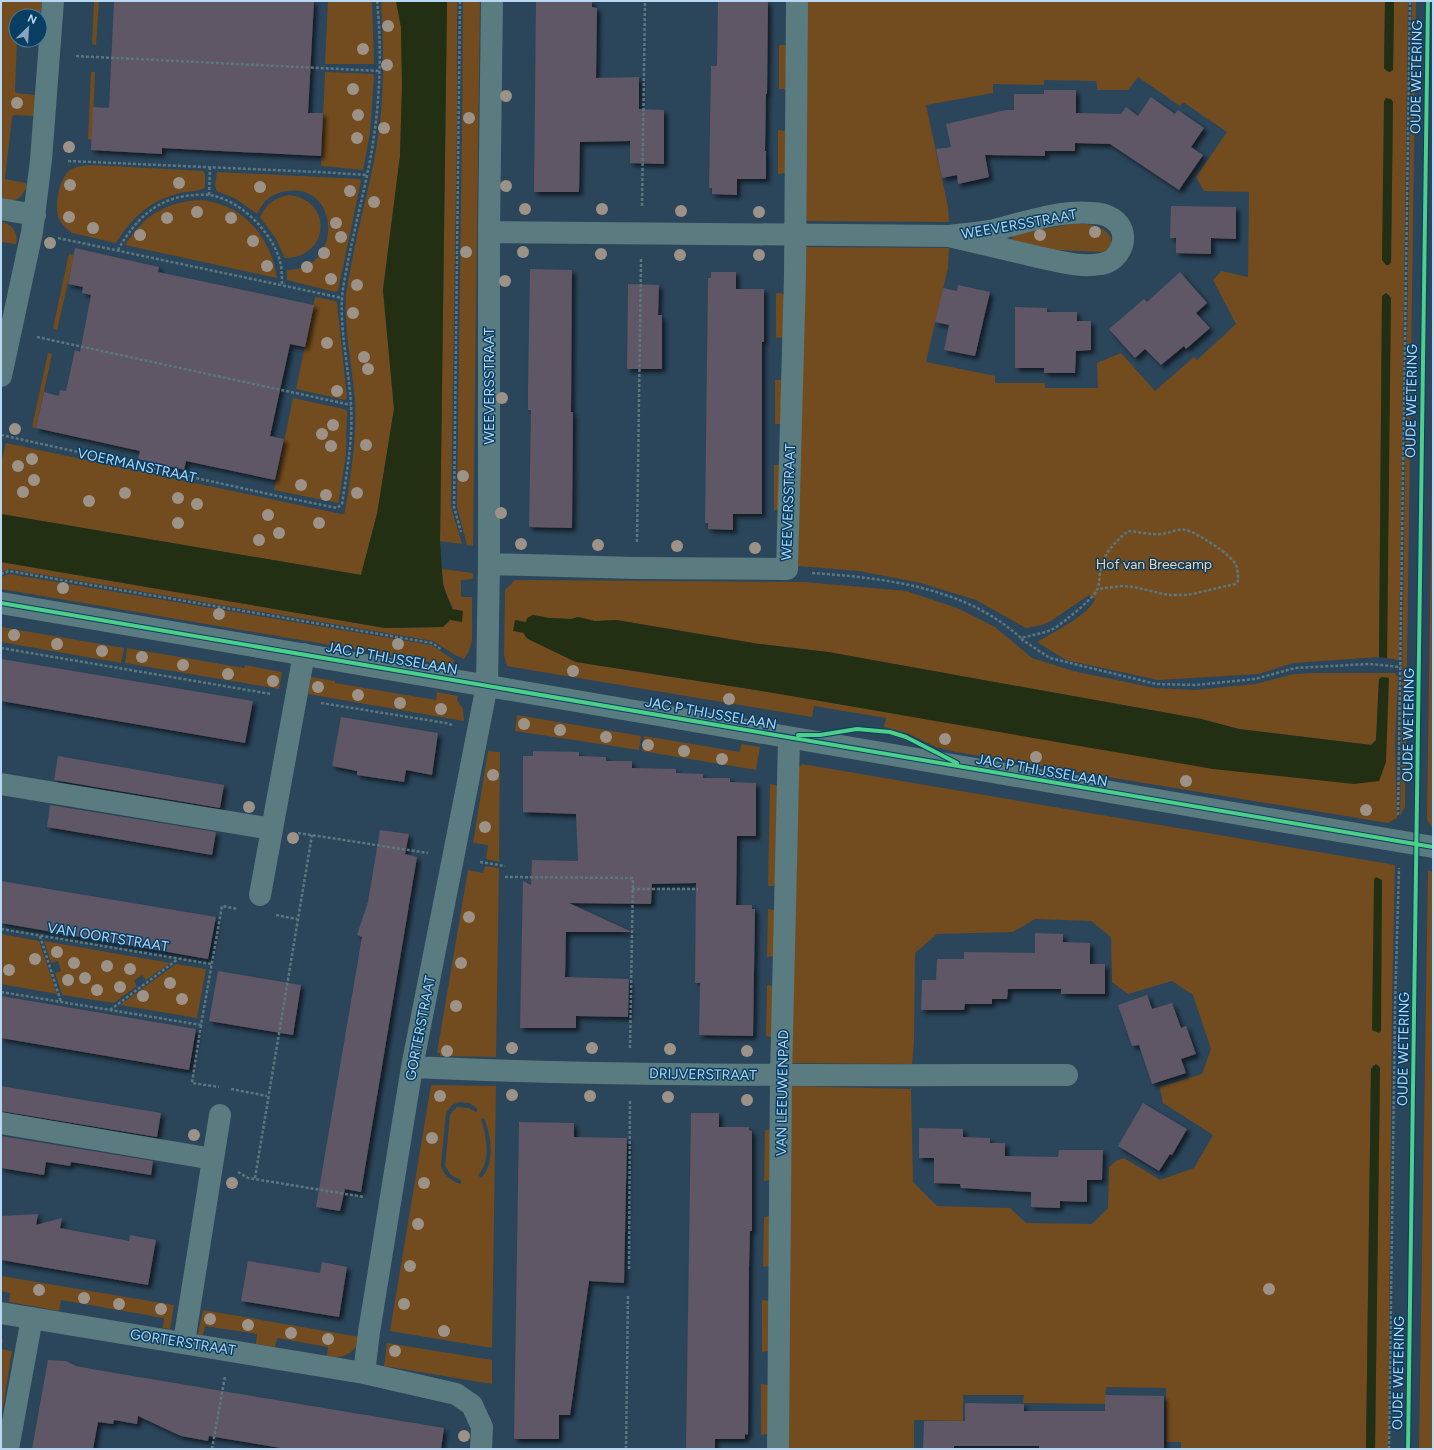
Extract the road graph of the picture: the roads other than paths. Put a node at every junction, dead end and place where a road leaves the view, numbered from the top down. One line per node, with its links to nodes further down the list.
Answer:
1 (53, 1): 5 (street)
2 (492, 1): 6 (street, WEEVERSSTRAAT)
3 (797, 1): 7 (street, WEEVERSSTRAAT)
4 (1, 209): 5 (street)
5 (33, 224): 9 (street)
6 (489, 232): 7 (street, WEEVERSSTRAAT); 10 (street, WEEVERSSTRAAT)
7 (795, 235): 8 (street, WEEVERSSTRAAT); 10 (street, WEEVERSSTRAAT)
8 (949, 236): 8 (street, WEEVERSSTRAAT)
9 (1, 376)
10 (489, 564): 13 (street, WEEVERSSTRAAT)
11 (1, 603): 12 (street, JAC P THIJSSELAAN)
12 (304, 654): 13 (street, JAC P THIJSSELAAN); 16 (street)
13 (487, 685): 14 (street, JAC P THIJSSELAAN); 19 (street, GORTERSTRAAT)
14 (789, 738): 17 (street, JAC P THIJSSELAAN); 21 (street, VAN LEEUWENPAD)
15 (1, 784): 16 (street)
16 (272, 829): 18 (street)
17 (1417, 844)
18 (260, 895)
19 (412, 1067): 21 (street, DRIJVERSTRAAT); 28 (street, GORTERSTRAAT)
20 (1067, 1075): 21 (street, DRIJVERSTRAAT)
21 (781, 1076): 31 (street, VAN LEEUWENPAD)
22 (220, 1115): 24 (street)
23 (1, 1123): 24 (street)
24 (213, 1159): 27 (street)
25 (1, 1313): 26 (street, GORTERSTRAAT)
26 (32, 1318): 27 (street, GORTERSTRAAT); 29 (street)
27 (184, 1342): 28 (street, GORTERSTRAAT)
28 (364, 1373): 30 (street, GORTERSTRAAT)
29 (8, 1449)
30 (481, 1449)
31 (778, 1449)

